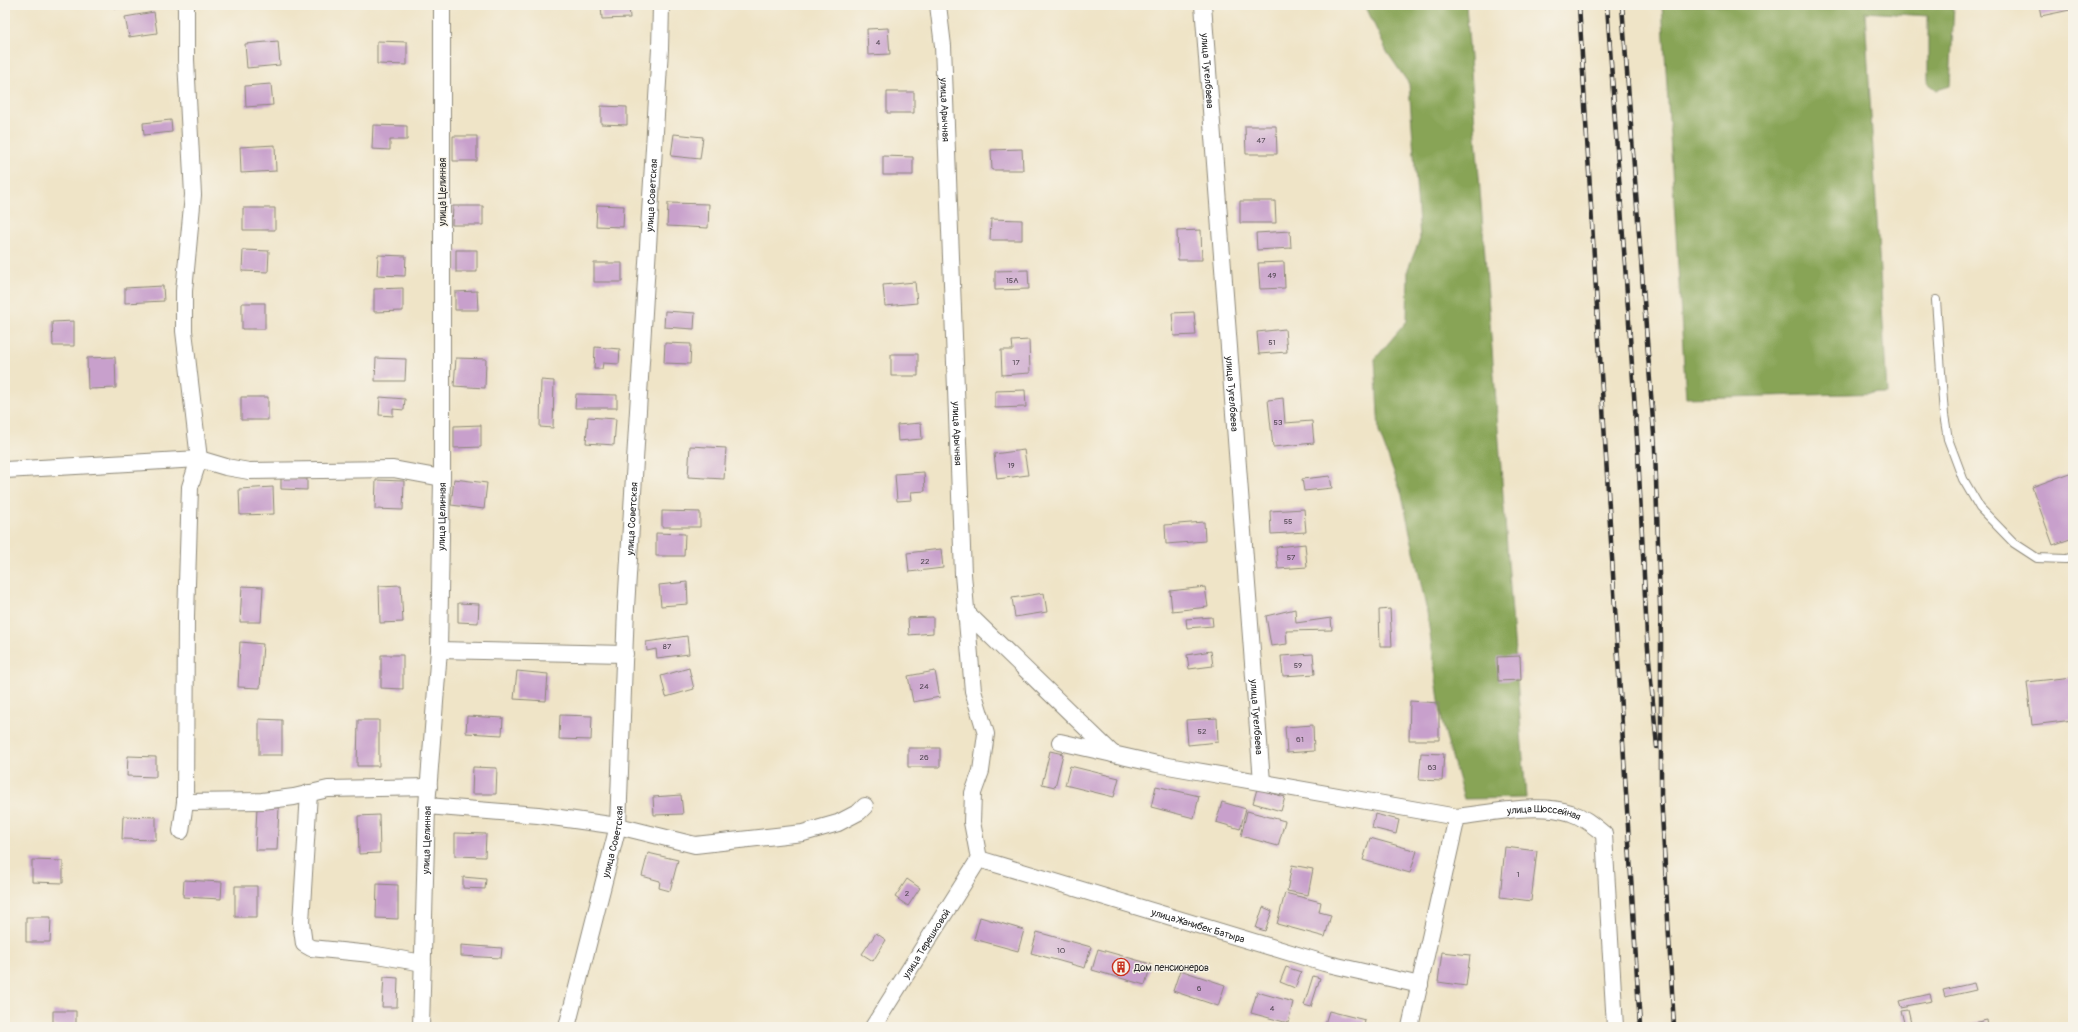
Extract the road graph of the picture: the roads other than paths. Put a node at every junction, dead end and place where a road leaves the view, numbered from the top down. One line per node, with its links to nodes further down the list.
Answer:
1 (186, 5): 7 (street)
2 (442, 5): 9 (street, улица Целинная)
3 (661, 5): 13 (street, улица Советская)
4 (938, 5): 11 (street, улица Арычная)
5 (1203, 5): 16 (street, улица Тугелбаева)
6 (1936, 300): 10 (lane)
7 (199, 459): 8 (street); 9 (street); 19 (street)
8 (6, 470)
9 (442, 478): 12 (street, улица Целинная)
10 (2073, 558)
11 (966, 612): 15 (street); 25 (street, улица Арычная)
12 (439, 650): 13 (street); 17 (street, улица Целинная)
13 (625, 654): 23 (street, улица Советская)
14 (1060, 742): 15 (street)
15 (1114, 754): 16 (street)
16 (1262, 782): 22 (street)
17 (429, 787): 18 (street); 20 (street, улица Целинная)
18 (309, 793): 19 (street); 26 (street)
19 (185, 802): 24 (street)
20 (427, 806): 23 (street); 26 (street, улица Целинная)
21 (865, 806): 23 (street)
22 (1457, 817): 27 (street); 32 (street, улица Шоссейная)
23 (618, 826): 29 (street, улица Советская)
24 (181, 831)
25 (979, 859): 27 (street, улица Жанибек Батыра); 30 (street, улица Терешковой)
26 (423, 963): 28 (street, улица Целинная)
27 (1420, 985): 31 (street)
28 (421, 1027)
29 (567, 1027)
30 (873, 1027)
31 (1410, 1027)
32 (1615, 1027)

